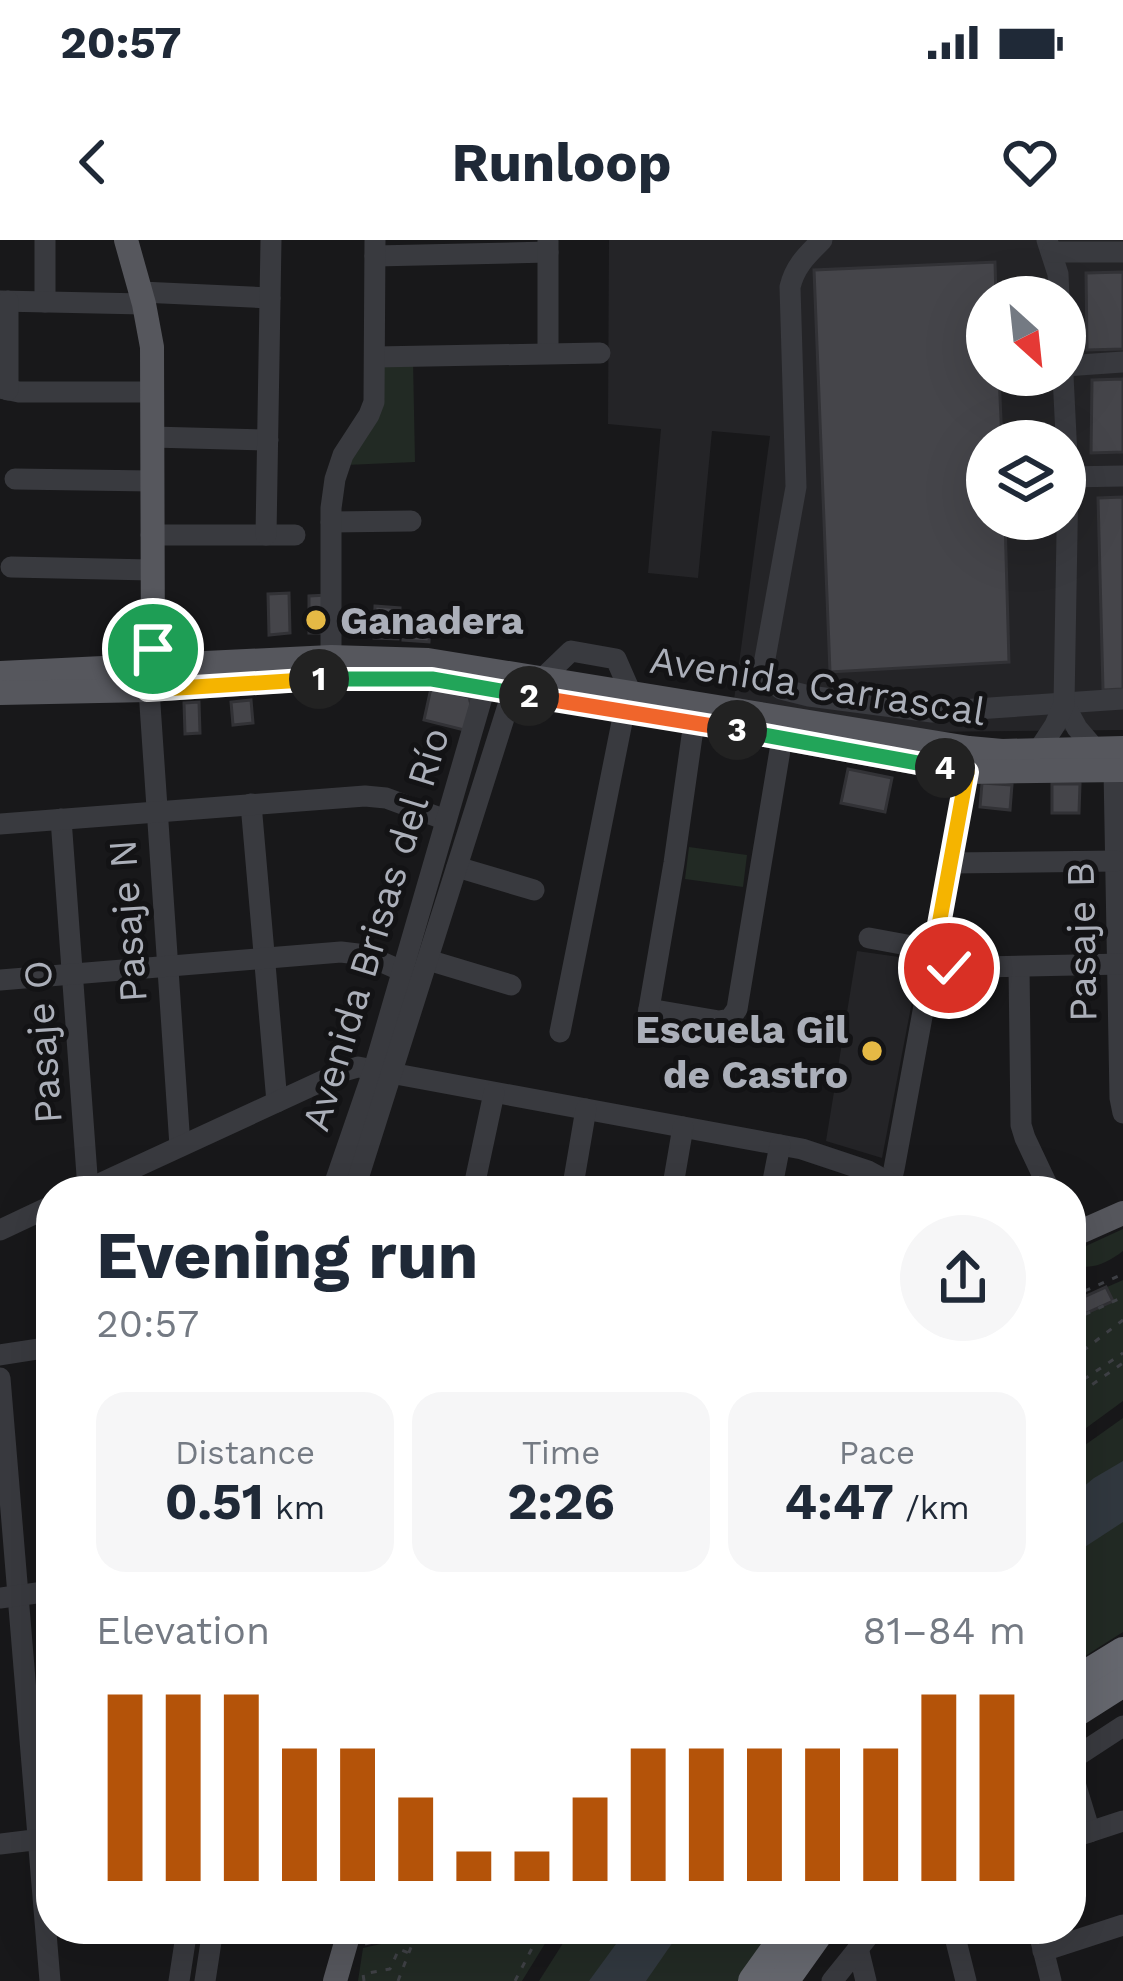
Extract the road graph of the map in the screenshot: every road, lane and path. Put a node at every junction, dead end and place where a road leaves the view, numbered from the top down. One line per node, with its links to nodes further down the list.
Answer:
1 (45, 240): 13 (street)
2 (125, 240): 10 (main road)
3 (271, 240): 11 (street)
4 (822, 240): 44 (street)
5 (548, 246): 7 (street); 14 (street)
6 (1049, 246): 8 (street); 9 (street)
7 (375, 248): 16 (street)
8 (1123, 252)
9 (1058, 276)
10 (143, 298): 11 (street); 13 (street); 20 (main road)
11 (270, 298): 22 (street)
12 (4, 301): 13 (street); 19 (street)
13 (45, 302)
14 (548, 353): 15 (street); 16 (street)
15 (600, 353)
16 (375, 357): 28 (street)
17 (1123, 362): 18 (street)
18 (1086, 365)
19 (4, 389): 20 (street)
20 (152, 392): 21 (main road)
21 (152, 437): 22 (street); 26 (main road)
22 (268, 440): 30 (street)
23 (1123, 476): 24 (street)
24 (1086, 477)
25 (15, 478): 26 (street)
26 (151, 481): 29 (main road)
27 (411, 520): 28 (street)
28 (331, 522): 35 (street)
29 (151, 535): 30 (street); 34 (main road)
30 (266, 535): 31 (street)
31 (296, 535)
32 (1067, 540): 44 (street)
33 (11, 567): 34 (street)
34 (151, 570): 37 (main road)
35 (331, 657): 37 (main road, Avenida Carrascal); 38 (main road); 43 (main road, Avenida Carrascal)
36 (0, 674): 37 (main road, Avenida Carrascal)
37 (151, 677): 38 (main road, Avenida Carrascal); 40 (main road, Avenida Carrascal); 52 (street, Pasaje N)
38 (314, 680): 39 (main road, Avenida Carrascal)
39 (485, 687): 41 (main road, Avenida Carrascal); 54 (street, Avenida Brisas del Río)
40 (0, 693)
41 (512, 693): 43 (main road, Avenida Carrascal); 58 (street, Avenida Brisas del Río)
42 (1123, 699): 44 (street)
43 (627, 702): 45 (main road, Avenida Carrascal); 48 (main road, Avenida Carrascal); 71 (street)
44 (1064, 704): 47 (street); 48 (street)
45 (694, 722): 46 (main road, Avenida Carrascal); 46 (street)
46 (782, 738): 50 (main road, Avenida Carrascal)
47 (1095, 749): 48 (main road, Avenida Carrascal); 49 (main road, Avenida Carrascal)
48 (1038, 751)
49 (1120, 763): 50 (main road, Avenida Carrascal); 56 (street, Pasaje B)
50 (967, 772): 57 (street)
51 (251, 804): 52 (street); 54 (street); 61 (street)
52 (155, 811): 53 (street); 65 (street, Pasaje N)
53 (61, 819): 55 (street); 68 (street, Pasaje O)
54 (446, 820): 67 (street, Avenida Brisas del Río)
55 (0, 824)
56 (1116, 861): 57 (street); 64 (street, Pasaje B)
57 (950, 863): 62 (street)
58 (457, 867): 59 (street); 63 (street, Avenida Brisas del Río)
59 (534, 890)
60 (869, 938): 62 (street)
61 (264, 958): 65 (street); 67 (street); 74 (street)
62 (932, 959): 66 (street); 89 (street)
63 (428, 960): 70 (street); 72 (street, Avenida Brisas del Río)
64 (1120, 964): 66 (street); 76 (street, Pasaje B)
65 (166, 966): 68 (street); 79 (street, Pasaje N)
66 (1019, 967): 90 (street)
67 (403, 971): 72 (street, Avenida Brisas del Río)
68 (74, 974): 69 (street); 80 (street, Pasaje O)
69 (0, 980)
70 (511, 986)
71 (560, 1032)
72 (382, 1072): 73 (street); 74 (street); 82 (street, Avenida Brisas del Río); 83 (street, Avenida Brisas del Río)
73 (494, 1093): 75 (street); 84 (street)
74 (277, 1102): 79 (street)
75 (586, 1109): 77 (street); 85 (street)
76 (1123, 1113)
77 (683, 1127): 78 (street); 86 (street)
78 (780, 1144): 87 (street); 88 (street)
79 (180, 1146): 81 (street)
80 (85, 1176)
81 (116, 1176)
82 (338, 1176)
83 (358, 1176)
84 (475, 1176)
85 (575, 1176)
86 (675, 1176)
87 (774, 1176)
88 (871, 1176)
89 (895, 1176)
90 (1043, 1176)
91 (36, 1213): 94 (street)
92 (1123, 1213): 93 (main road)
93 (1086, 1229)
94 (0, 1230)
95 (1123, 1274): 96 (path)
96 (1086, 1290)
97 (1123, 1298): 98 (path)
98 (1086, 1315)
99 (1123, 1320): 100 (path)
100 (1086, 1348)
101 (36, 1349): 103 (street)
102 (1123, 1353): 106 (path)
103 (0, 1355)
104 (1123, 1363): 107 (path)
105 (0, 1378): 108 (street)
106 (1086, 1378)
107 (1086, 1389)
108 (9, 1596): 115 (street)
109 (1123, 1652): 110 (highway)
110 (1086, 1675)
111 (1123, 1682): 112 (highway)
112 (1086, 1705)
113 (1123, 1726): 114 (street)
114 (1086, 1760)
115 (36, 1778)
116 (1123, 1821): 117 (street)
117 (1086, 1833)
118 (36, 1840): 119 (street)
119 (0, 1844)
120 (1123, 1925): 121 (street)
121 (1086, 1932)
122 (49, 1944): 136 (street)
123 (185, 1944): 137 (street)
124 (211, 1944): 138 (street)
125 (351, 1944): 139 (main road)
126 (412, 1944): 134 (path)
127 (534, 1944): 141 (path)
128 (779, 1944): 142 (highway)
129 (810, 1944): 143 (highway)
130 (861, 1944): 133 (street)
131 (957, 1944): 146 (street)
132 (1041, 1944): 147 (street)
133 (858, 1948): 144 (street); 145 (street)
134 (409, 1953): 135 (path); 140 (path)
135 (398, 1980)
136 (50, 1981)
137 (179, 1981)
138 (205, 1981)
139 (335, 1981)
140 (364, 1981)
141 (515, 1981)
142 (753, 1981)
143 (784, 1981)
144 (832, 1981)
145 (866, 1981)
146 (966, 1981)
147 (1051, 1981)

